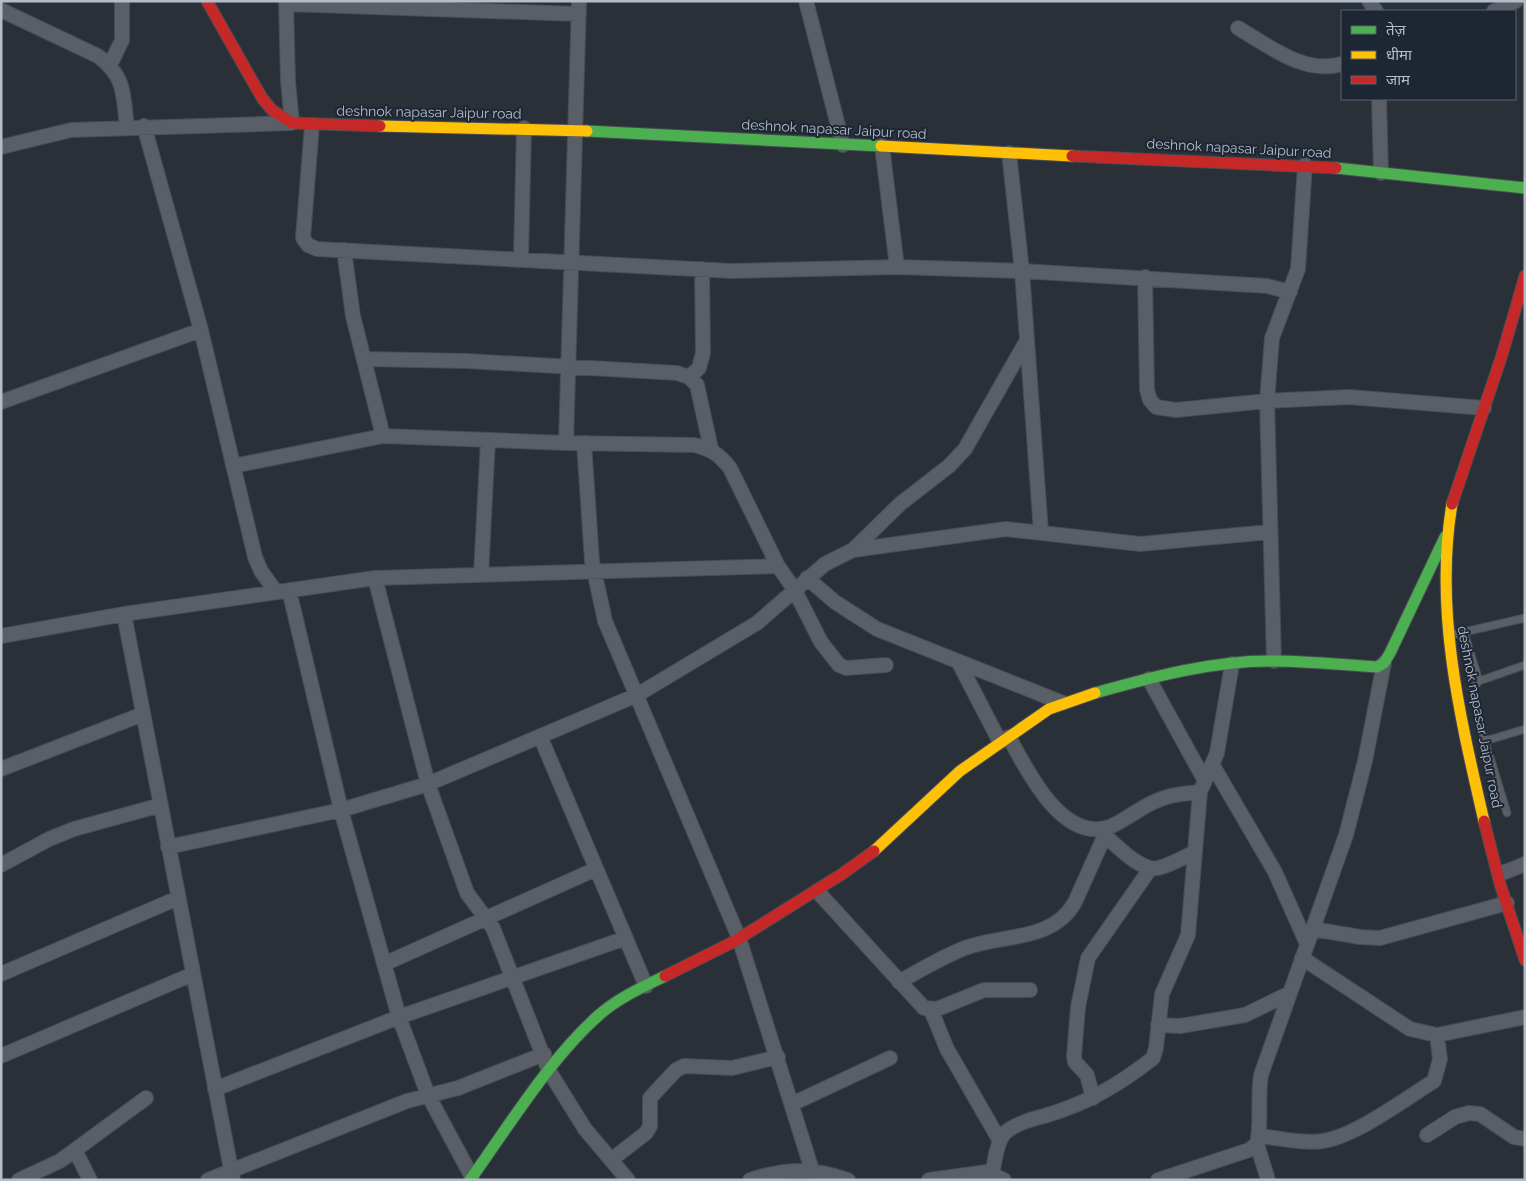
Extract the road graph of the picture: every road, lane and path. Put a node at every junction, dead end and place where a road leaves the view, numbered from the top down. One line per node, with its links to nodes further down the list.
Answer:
1 (122, 1): 11 (street)
2 (207, 1): 13 (main road, deshnok napasar Jaipur road)
3 (806, 1): 19 (street)
4 (1516, 1): 8 (street)
5 (286, 3): 6 (street); 13 (street)
6 (579, 8): 18 (street)
7 (1, 10): 11 (street)
8 (1496, 10)
9 (1238, 28): 10 (street)
10 (1341, 64)
11 (110, 65): 16 (street)
12 (1379, 100): 24 (street)
13 (292, 123): 14 (main road, deshnok napasar Jaipur road); 15 (street)
14 (312, 125): 17 (main road, deshnok napasar Jaipur road); 26 (street)
15 (144, 126): 16 (street); 35 (street)
16 (127, 127): 21 (street)
17 (524, 128): 18 (main road, deshnok napasar Jaipur road); 27 (street)
18 (576, 132): 19 (main road, deshnok napasar Jaipur road); 28 (street)
19 (843, 145): 20 (main road, deshnok napasar Jaipur road)
20 (882, 146): 22 (main road, deshnok napasar Jaipur road); 29 (street)
21 (1, 147)
22 (1009, 153): 23 (main road, deshnok napasar Jaipur road); 31 (street)
23 (1304, 165): 24 (main road, deshnok napasar Jaipur road); 34 (street)
24 (1381, 173): 25 (main road, deshnok napasar Jaipur road)
25 (1525, 188)
26 (344, 250): 27 (street); 37 (street)
27 (521, 258): 28 (street)
28 (571, 262): 30 (street); 38 (street)
29 (897, 267): 30 (street); 31 (street)
30 (702, 269): 39 (street)
31 (1022, 271): 33 (street); 36 (street)
32 (1525, 276): 42 (main road, deshnok napasar Jaipur road)
33 (1145, 278): 34 (street); 40 (street)
34 (1290, 292): 40 (street)
35 (201, 330): 41 (street); 48 (street)
36 (1027, 340): 49 (street); 52 (street)
37 (365, 359): 38 (street); 43 (street)
38 (568, 366): 39 (street); 45 (street)
39 (689, 377): 47 (street)
40 (1267, 401): 42 (street); 50 (street)
41 (1, 402)
42 (1484, 408): 51 (main road, deshnok napasar Jaipur road)
43 (383, 436): 44 (street); 48 (street)
44 (488, 440): 45 (street); 55 (street)
45 (566, 443): 46 (street)
46 (584, 443): 47 (street); 54 (street)
47 (711, 449): 53 (street)
48 (233, 466): 59 (street)
49 (1041, 532): 50 (street); 52 (street)
50 (1270, 532): 66 (street)
51 (1446, 534): 64 (main road, deshnok napasar Jaipur road); 67 (main road)
52 (853, 550): 57 (street)
53 (778, 566): 54 (street); 58 (street)
54 (594, 572): 55 (street); 73 (street)
55 (481, 575): 56 (street)
56 (376, 578): 59 (street); 82 (street)
57 (808, 578): 58 (street); 65 (street)
58 (794, 589): 68 (street); 73 (street)
59 (283, 591): 60 (street); 85 (street)
60 (124, 614): 63 (street); 75 (street)
61 (1525, 618): 62 (lane)
62 (1464, 632): 64 (lane); 72 (lane)
63 (1, 636)
64 (1448, 636): 94 (main road, deshnok napasar Jaipur road)
65 (958, 661): 74 (street); 78 (street)
66 (1274, 661): 67 (main road); 69 (main road)
67 (1384, 663): 99 (street)
68 (886, 664)
69 (1232, 664): 71 (main road); 80 (street)
70 (1525, 665): 72 (lane)
71 (1149, 679): 74 (main road); 83 (street)
72 (1479, 681): 79 (lane)
73 (637, 695): 77 (street); 101 (street)
74 (1063, 703): 78 (main road)
75 (143, 714): 81 (street); 84 (street)
76 (1525, 730): 79 (lane)
77 (540, 736): 82 (street); 92 (street)
78 (1005, 740): 87 (street); 95 (main road)
79 (1485, 741): 86 (lane)
80 (1212, 764): 83 (street); 102 (street)
81 (1, 769)
82 (428, 784): 85 (street); 98 (street)
83 (1203, 787): 87 (street); 89 (street)
84 (161, 806): 88 (street); 91 (street)
85 (340, 810): 88 (street); 105 (street)
86 (1508, 813)
87 (1102, 833): 93 (street); 109 (street)
88 (168, 847): 96 (street)
89 (1195, 852): 93 (street); 116 (street)
90 (1525, 864): 94 (street)
91 (1, 865)
92 (596, 868): 98 (street); 100 (street)
93 (1150, 869): 126 (street)
94 (1500, 874): 97 (main road, deshnok napasar Jaipur road)
95 (817, 891): 101 (main road); 109 (street)
96 (178, 898): 106 (street); 107 (street)
97 (1507, 903): 99 (street); 104 (main road, deshnok napasar Jaipur road)
98 (486, 917): 105 (street); 108 (street)
99 (1313, 929): 102 (street)
100 (626, 938): 108 (street); 110 (street)
101 (739, 938): 110 (main road); 120 (street)
102 (1307, 944): 103 (street)
103 (1302, 958): 112 (street); 117 (street)
104 (1525, 960)
105 (384, 964): 114 (street)
106 (1, 974)
107 (193, 974): 119 (street); 123 (street)
108 (513, 977): 114 (street); 118 (street)
109 (899, 982): 113 (street)
110 (646, 986): 122 (main road)
111 (1030, 990): 113 (street)
112 (1290, 993): 116 (street); 130 (street)
113 (931, 1010): 131 (street)
114 (399, 1017): 123 (street); 124 (street)
115 (1525, 1017): 117 (street)
116 (1158, 1025): 126 (street)
117 (1437, 1034): 130 (street)
118 (544, 1054): 122 (street); 124 (street)
119 (1, 1056)
120 (778, 1057): 127 (street); 133 (street)
121 (890, 1058): 127 (street)
122 (549, 1071): 133 (street); 137 (main road)
123 (215, 1088): 135 (street)
124 (428, 1095): 135 (street); 137 (street)
125 (146, 1098): 132 (street)
126 (1093, 1098): 131 (street)
127 (792, 1104): 134 (street)
128 (1427, 1135): 129 (street)
129 (1525, 1139)
130 (1258, 1140): 145 (street); 146 (street)
131 (1000, 1141): 136 (street)
132 (75, 1150): 138 (street); 139 (street)
133 (611, 1160): 141 (street)
134 (812, 1170): 142 (street); 143 (street)
135 (232, 1176): 140 (street)
136 (998, 1176): 144 (street)
137 (471, 1178)
138 (19, 1180)
139 (90, 1180)
140 (208, 1180)
141 (628, 1180)
142 (750, 1180)
143 (848, 1180)
144 (929, 1180)
145 (1158, 1180)
146 (1268, 1180)

